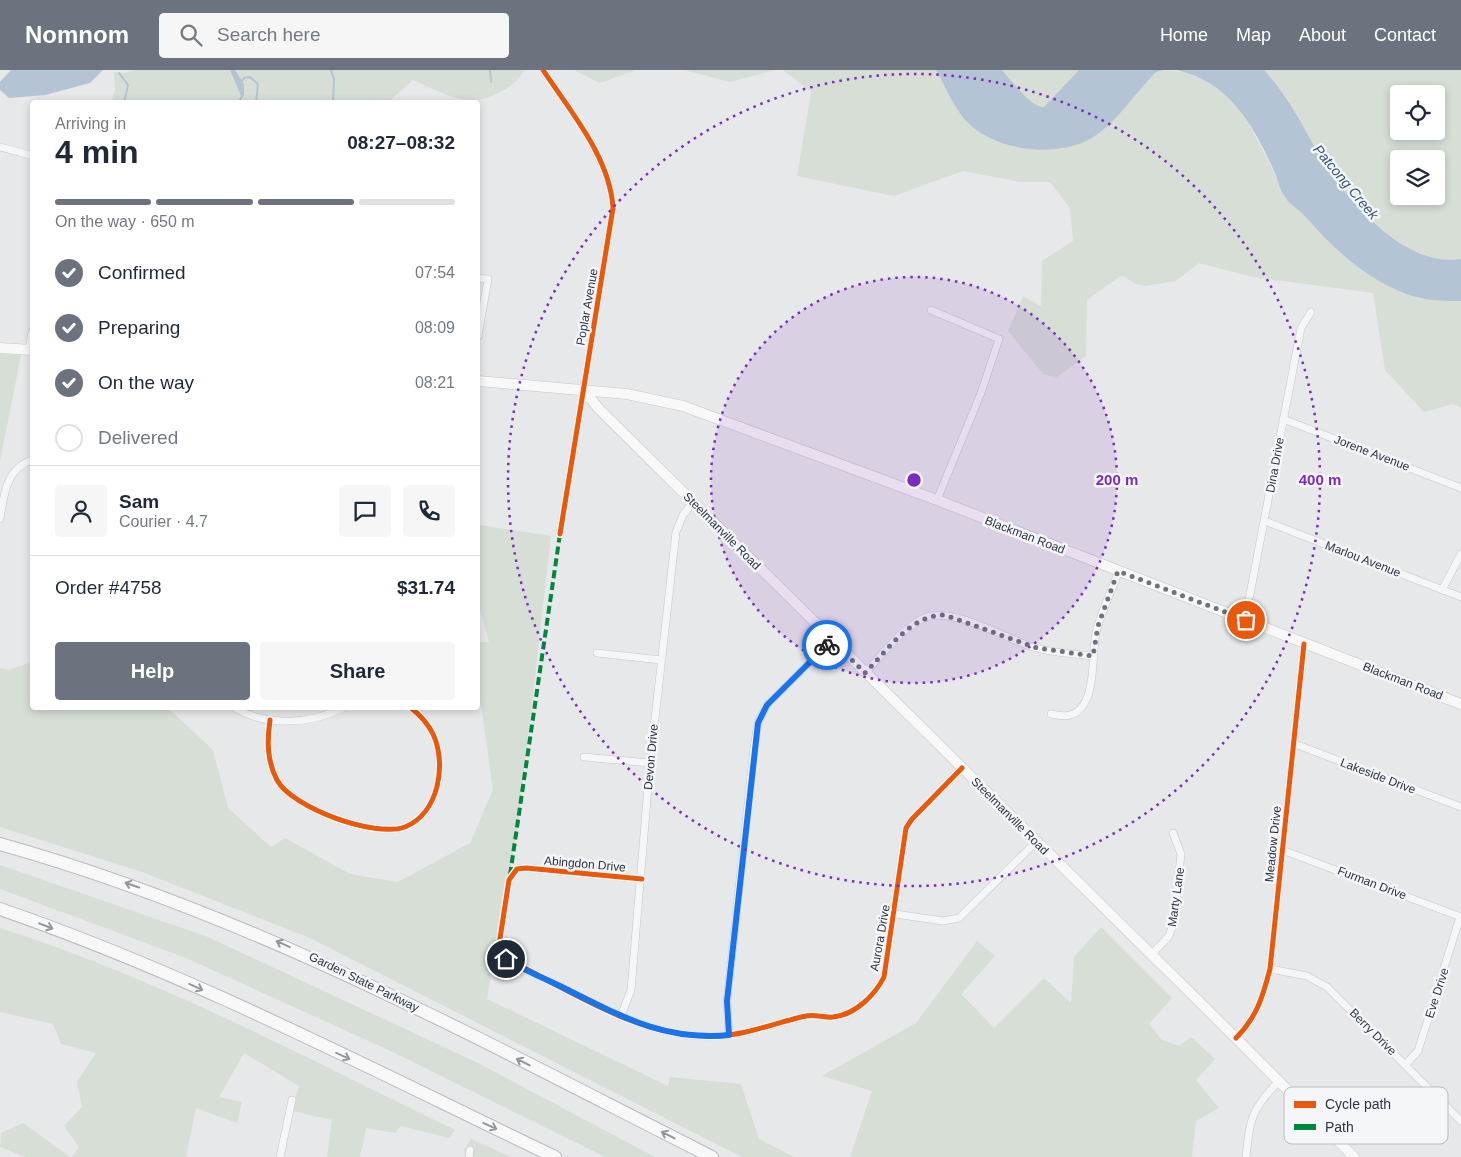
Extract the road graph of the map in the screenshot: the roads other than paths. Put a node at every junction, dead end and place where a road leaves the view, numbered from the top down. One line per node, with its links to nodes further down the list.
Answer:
1 (543, 70): 11 (street, Poplar Avenue)
2 (0, 147): 3 (street)
3 (30, 155)
4 (480, 278): 7 (street)
5 (931, 310): 15 (street)
6 (1311, 312): 12 (street, Dina Drive)
7 (480, 325)
8 (0, 348): 9 (main road)
9 (30, 350)
10 (480, 381): 11 (main road, Blackman Road)
11 (583, 389): 15 (main road, Blackman Road); 16 (main road, Steelmanville Road); 19 (street, Poplar Avenue)
12 (1283, 419): 14 (street, Jorene Avenue); 18 (street, Dina Drive)
13 (30, 461): 17 (street)
14 (1461, 488)
15 (937, 500): 21 (main road, Blackman Road)
16 (694, 502): 25 (main road, Steelmanville Road); 29 (street, Devon Drive)
17 (0, 518)
18 (1265, 521): 22 (street, Marlou Avenue); 24 (street, Dina Drive)
19 (560, 534)
20 (1461, 554): 22 (street)
21 (1118, 571): 24 (main road, Blackman Road); 28 (street)
22 (1442, 590): 23 (street, Marlou Avenue)
23 (1461, 597)
24 (1246, 620): 26 (main road, Blackman Road)
25 (832, 640): 30 (main road, Steelmanville Road); 54 (street)
26 (1304, 644): 31 (main road, Blackman Road); 37 (street, Meadow Drive)
27 (597, 653): 29 (street)
28 (1093, 656): 30 (street); 35 (street)
29 (661, 660): 39 (street, Devon Drive)
30 (865, 673): 40 (main road, Steelmanville Road)
31 (1461, 704)
32 (241, 710): 36 (street)
33 (337, 710): 36 (street)
34 (413, 710): 36 (street)
35 (1051, 714)
36 (270, 720)
37 (1295, 744): 41 (street, Lakeside Drive); 45 (street, Meadow Drive)
38 (584, 757): 39 (street)
39 (650, 763): 47 (street, Devon Drive)
40 (962, 768): 43 (main road, Steelmanville Road); 49 (street, Aurora Drive)
41 (1461, 808)
42 (1173, 833): 51 (street, Marty Lane)
43 (1036, 842): 49 (street); 51 (main road, Steelmanville Road)
44 (0, 844): 66 (highway, Garden State Parkway, one-way to 44)
45 (1282, 850): 50 (street, Furman Drive); 52 (street, Meadow Drive)
46 (526, 868): 47 (street, Abingdon Drive); 53 (street, Aurora Drive)
47 (642, 879): 53 (street, Devon Drive)
48 (0, 909): 65 (highway, one-way to 65)
49 (894, 914): 54 (street, Aurora Drive)
50 (1460, 917): 56 (street, Eve Drive)
51 (1151, 955): 55 (main road, Steelmanville Road)
52 (1270, 969): 55 (street, Meadow Drive); 56 (street, Berry Drive)
53 (621, 1016): 54 (street, Aurora Drive)
54 (729, 1035)
55 (1236, 1038): 57 (main road, Steelmanville Road)
56 (1406, 1065): 58 (street, Berry Drive)
57 (1278, 1082): 59 (main road, Steelmanville Road); 67 (street)
58 (1428, 1087)
59 (1284, 1088)
60 (292, 1100): 64 (street)
61 (1448, 1108): 62 (street, Berry Drive)
62 (1461, 1121)
63 (1341, 1144): 68 (main road, Steelmanville Road)
64 (280, 1157)
65 (555, 1157)
66 (712, 1157)
67 (1246, 1157)
68 (1354, 1157)

